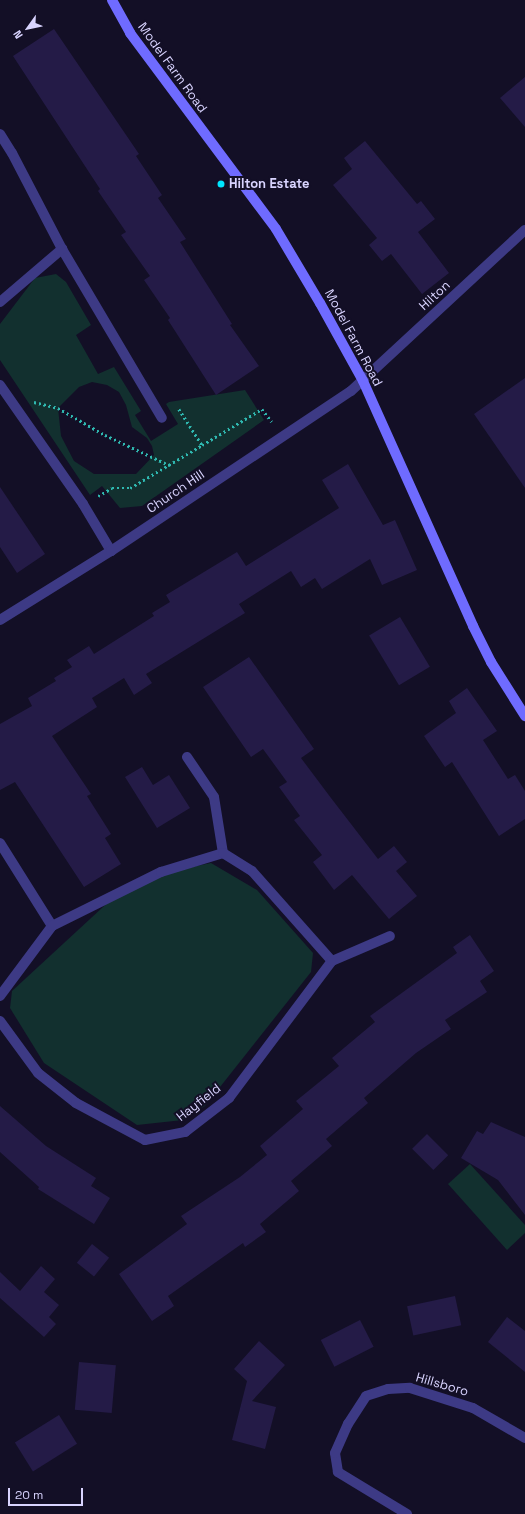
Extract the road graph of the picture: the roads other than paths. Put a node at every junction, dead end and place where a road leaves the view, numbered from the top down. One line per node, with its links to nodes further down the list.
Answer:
1 (112, 0): 6 (main road, Model Farm Road)
2 (0, 134): 4 (street)
3 (525, 230): 6 (street, Hilton)
4 (62, 249): 5 (street); 8 (street)
5 (0, 302)
6 (363, 381): 9 (street, Church Hill); 11 (main road, Model Farm Road)
7 (0, 385): 9 (street)
8 (162, 418)
9 (111, 551): 10 (street, Church Hill)
10 (0, 620)
11 (525, 716)
12 (187, 757): 14 (street)
13 (0, 843): 15 (street)
14 (223, 852): 15 (street); 17 (street)
15 (52, 926): 18 (street)
16 (390, 936): 17 (street, Hayfield)
17 (332, 961): 19 (street, Hayfield)
18 (0, 996)
19 (0, 1021)
20 (525, 1438): 21 (street, Hillsboro)
21 (408, 1514)

